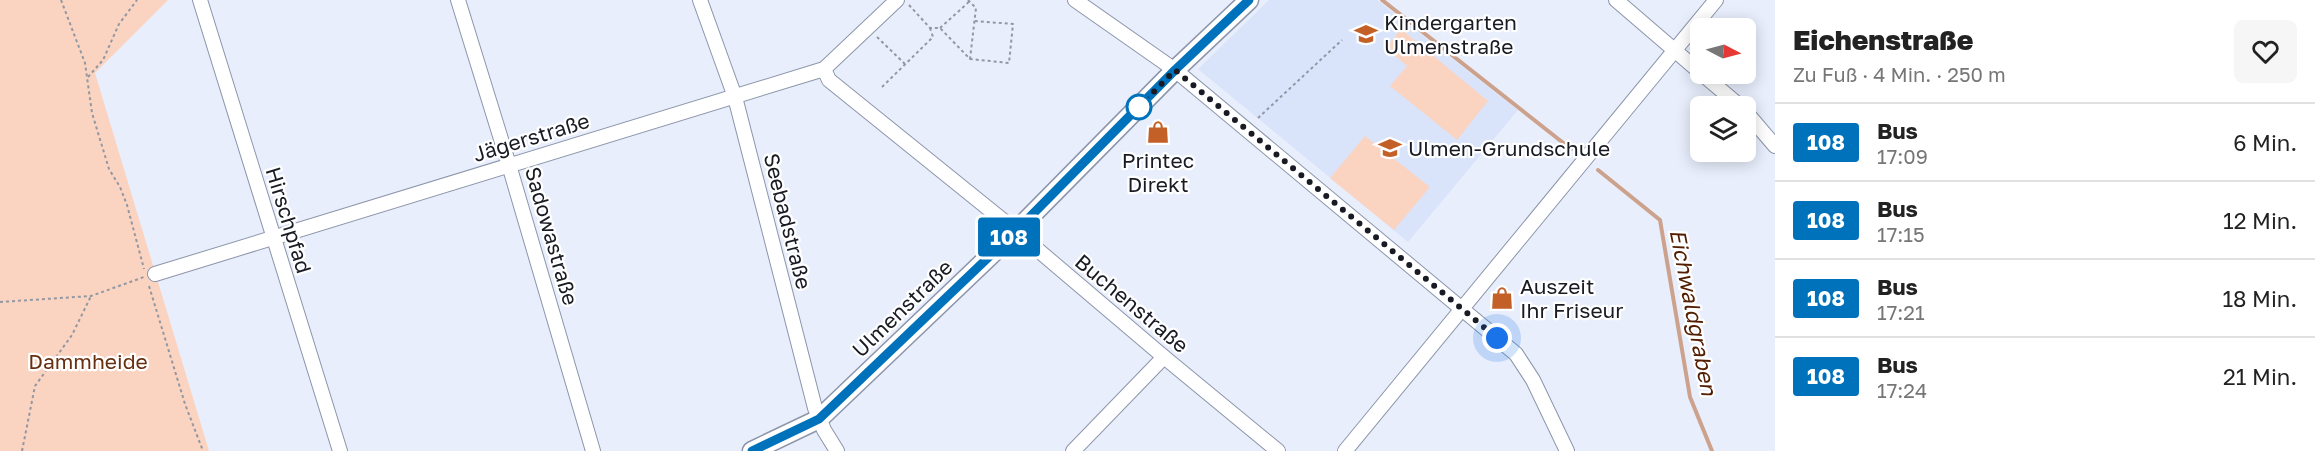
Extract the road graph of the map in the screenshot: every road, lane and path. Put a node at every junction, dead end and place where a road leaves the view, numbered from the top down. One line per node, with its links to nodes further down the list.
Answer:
1 (61, 0): 24 (path)
2 (137, 0): 24 (path)
3 (200, 0): 34 (street, Hirschpfad)
4 (458, 0): 32 (street, Sadowastraße)
5 (700, 0): 28 (street, Seebadstraße)
6 (897, 0): 14 (street, Jägerstraße)
7 (904, 0): 15 (path)
8 (970, 0): 13 (path); 16 (path)
9 (1075, 0): 23 (street)
10 (1249, 0): 23 (street, Ulmenstraße)
11 (1616, 0): 18 (street)
12 (1716, 0): 18 (street)
13 (975, 21): 19 (path); 19 (path)
14 (868, 28): 21 (path); 22 (street, Jägerstraße)
15 (930, 28): 16 (path); 21 (path)
16 (940, 28): 19 (path)
17 (1342, 40): 29 (path)
18 (1675, 50): 20 (street); 38 (street)
19 (970, 59)
20 (1690, 63)
21 (905, 64): 26 (path)
22 (824, 69): 28 (street, Jägerstraße); 33 (street, Buchenstraße)
23 (1175, 70): 33 (street, Ulmenstraße); 38 (street)
24 (88, 77): 35 (path)
25 (1714, 84): 27 (street)
26 (882, 87)
27 (1728, 96)
28 (735, 97): 32 (street, Jägerstraße); 40 (street, Seebadstraße)
29 (1258, 118)
30 (1756, 124): 31 (street)
31 (1775, 146)
32 (509, 165): 34 (street, Jägerstraße); 44 (street, Sadowastraße)
33 (1016, 231): 39 (street, Buchenstraße); 40 (street, Ulmenstraße)
34 (272, 238): 35 (street, Jägerstraße); 43 (street, Hirschpfad)
35 (151, 275): 36 (path); 42 (path)
36 (91, 296): 37 (path); 41 (path)
37 (0, 302)
38 (1463, 308): 49 (street); 50 (street)
39 (1164, 357): 47 (street); 48 (street, Buchenstraße)
40 (819, 419): 45 (street, Ulmenstraße); 46 (street, Seebadstraße)
41 (22, 451)
42 (203, 451)
43 (340, 451)
44 (593, 451)
45 (752, 451)
46 (837, 451)
47 (1073, 451)
48 (1278, 451)
49 (1345, 451)
50 (1567, 451)

